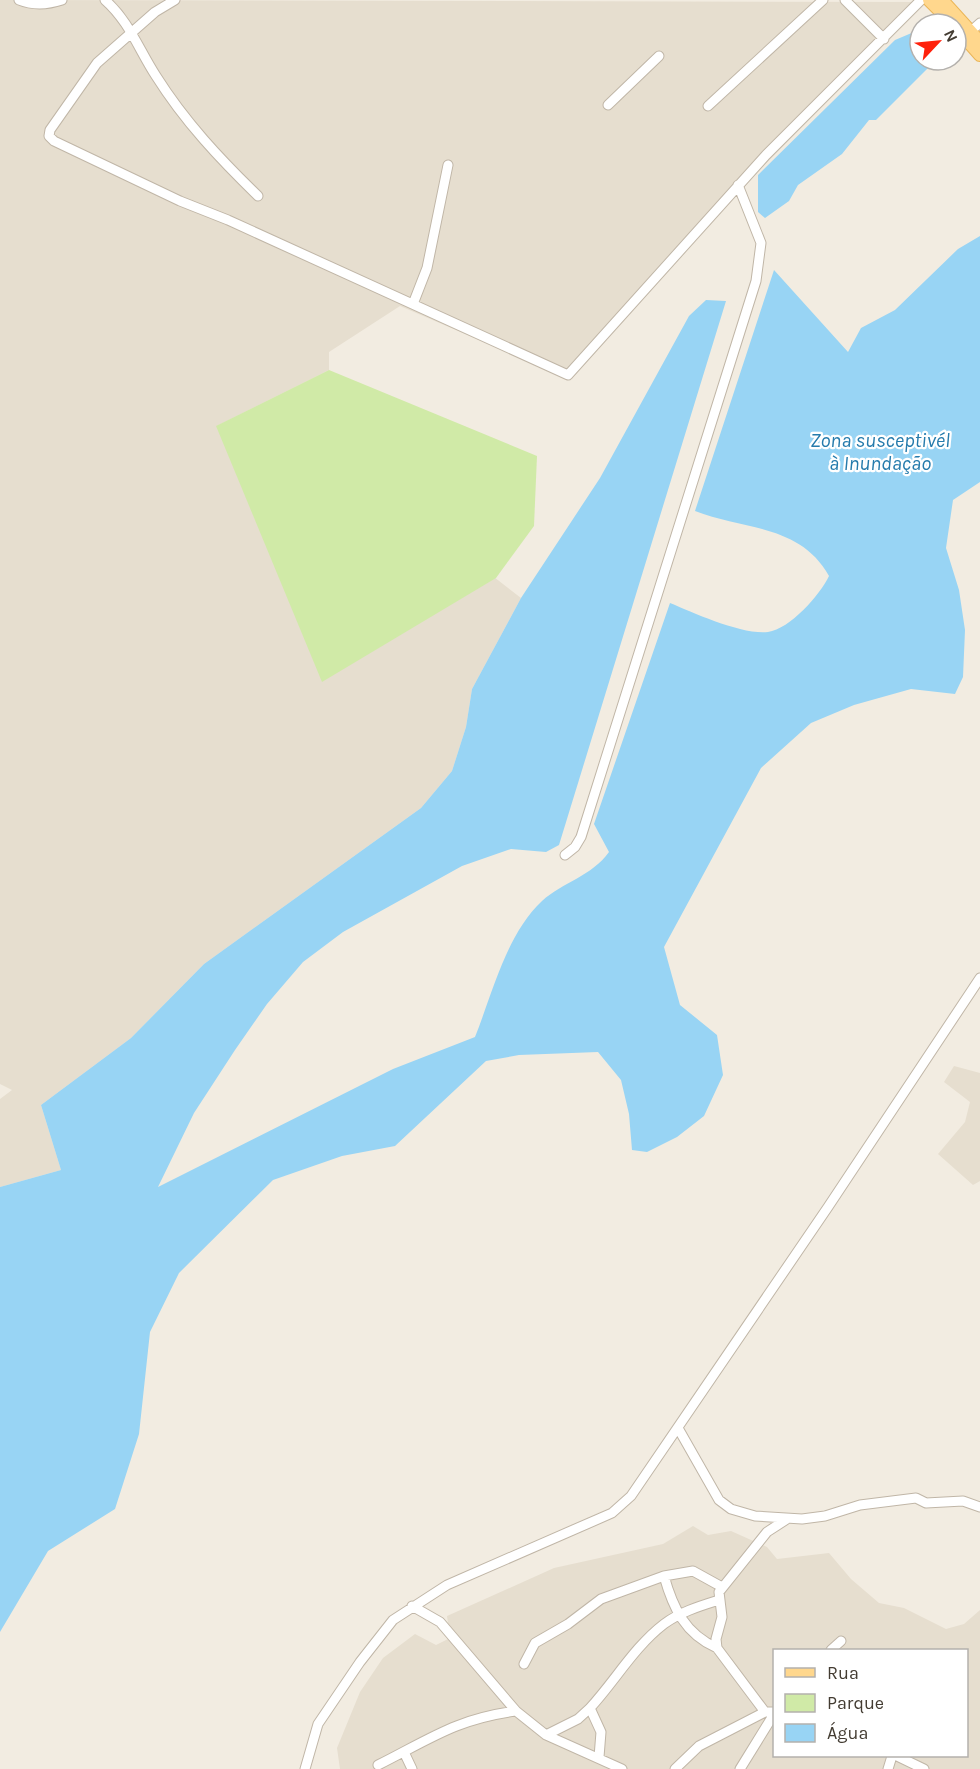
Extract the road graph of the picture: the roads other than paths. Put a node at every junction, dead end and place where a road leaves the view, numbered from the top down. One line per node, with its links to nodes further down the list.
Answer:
1 (19, 0): 2 (street)
2 (62, 0)
3 (105, 0): 12 (street)
4 (175, 0): 12 (street)
5 (823, 0): 19 (street)
6 (845, 0): 13 (street)
7 (921, 0): 13 (street)
8 (929, 0): 10 (main road)
9 (942, 0): 11 (main road)
10 (941, 12)
11 (976, 27): 15 (main road)
12 (131, 32): 22 (street); 23 (street)
13 (884, 39): 21 (street)
14 (968, 42): 16 (main road)
15 (980, 42)
16 (980, 55)
17 (659, 56): 18 (street)
18 (608, 105)
19 (708, 106)
20 (448, 165): 23 (street)
21 (738, 185): 23 (street); 24 (street)
22 (258, 196)
23 (413, 304)
24 (565, 855)
25 (980, 978): 26 (street)
26 (678, 1428): 28 (street); 32 (street)
27 (980, 1507): 28 (street)
28 (787, 1519): 30 (street)
29 (664, 1576): 30 (street); 33 (street); 37 (street)
30 (722, 1587): 31 (street)
31 (719, 1600): 33 (street); 35 (street)
32 (412, 1606): 39 (street); 47 (street)
33 (678, 1616): 35 (street); 38 (street)
34 (841, 1641): 36 (street)
35 (717, 1648): 40 (street)
36 (832, 1649)
37 (524, 1664)
38 (590, 1708): 41 (street); 43 (street)
39 (516, 1711): 41 (street); 42 (street)
40 (771, 1713): 46 (street); 50 (street)
41 (546, 1735): 43 (street)
42 (404, 1752): 45 (street); 48 (street)
43 (599, 1757): 49 (street)
44 (901, 1757): 51 (street)
45 (378, 1765)
46 (743, 1768)
47 (305, 1769)
48 (412, 1769)
49 (622, 1769)
50 (675, 1769)
51 (924, 1769)

